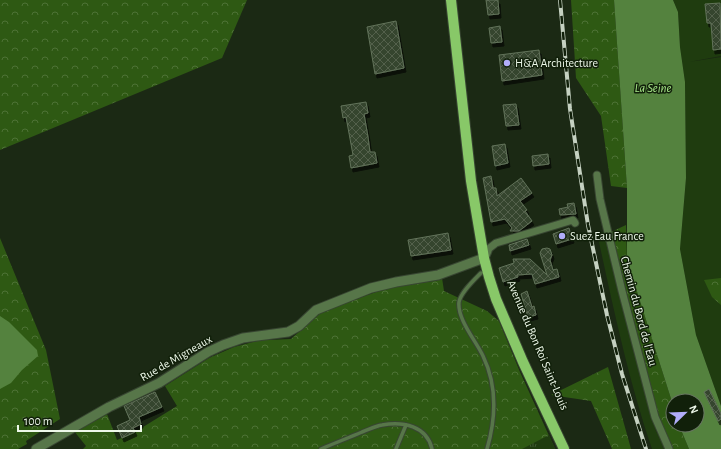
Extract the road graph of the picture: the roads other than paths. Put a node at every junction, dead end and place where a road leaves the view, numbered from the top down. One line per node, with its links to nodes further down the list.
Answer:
1 (451, 0): 4 (main road)
2 (597, 175): 14 (street, Chemin du Bord de l'Eau)
3 (575, 223): 4 (street)
4 (486, 254): 7 (street, Rue de Migneaux); 12 (main road, Avenue du Bon Roi Saint-Louis); 13 (main road, Avenue du Bon Roi Saint-Louis)
5 (481, 273): 11 (lane)
6 (406, 425): 8 (lane); 9 (lane); 10 (lane)
7 (36, 449)
8 (321, 449)
9 (396, 449)
10 (432, 449)
11 (487, 449)
12 (564, 449)
13 (570, 449)
14 (669, 449)

